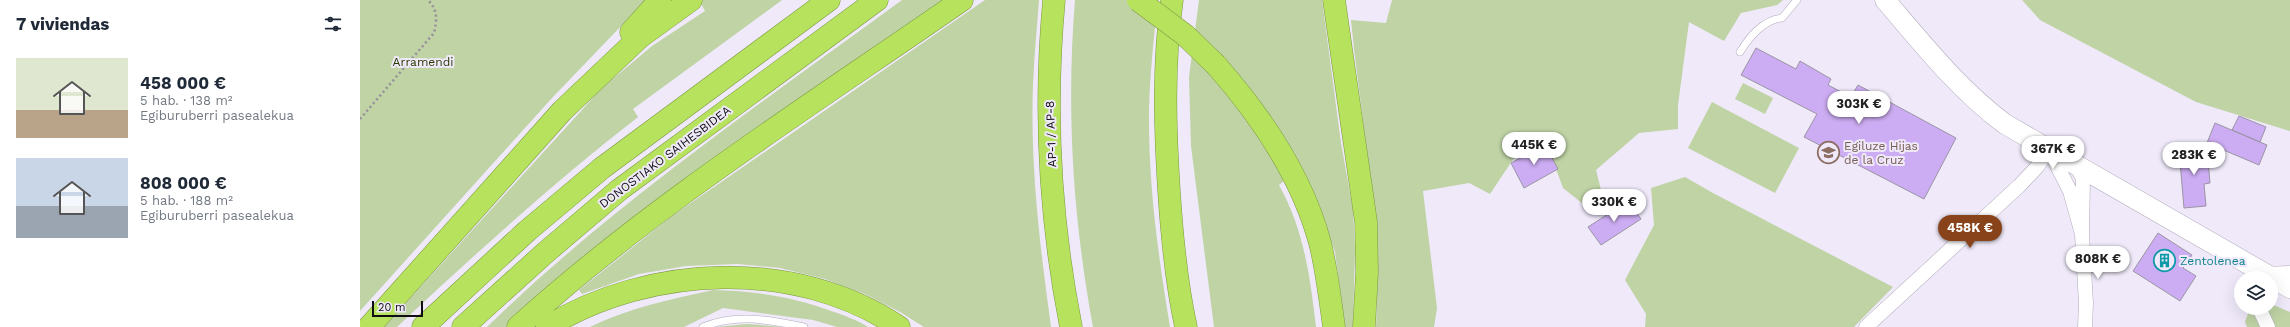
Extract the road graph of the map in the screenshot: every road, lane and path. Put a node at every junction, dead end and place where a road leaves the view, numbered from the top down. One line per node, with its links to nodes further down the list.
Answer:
1 (428, 0): 15 (path)
2 (660, 0): 14 (highway)
3 (691, 0): 14 (highway)
4 (830, 0): 26 (highway)
5 (877, 0): 27 (highway, DONOSTIAKO SAIHESBIDEA)
6 (962, 0): 28 (highway)
7 (1054, 0): 33 (highway, AP-1 / AP-8)
8 (1138, 0): 35 (highway, bridge)
9 (1172, 0): 34 (highway)
10 (1334, 0): 36 (highway)
11 (1797, 0): 13 (lane)
12 (1885, 0): 16 (street)
13 (1740, 52)
14 (562, 111): 25 (highway)
15 (360, 119)
16 (2049, 150): 17 (street); 18 (street); 37 (street)
17 (2072, 163): 18 (street); 19 (street)
18 (2082, 234): 38 (street)
19 (2255, 271)
20 (2290, 274): 21 (street)
21 (2278, 275)
22 (2278, 283): 23 (street)
23 (2290, 288)
24 (2262, 315): 39 (street)
25 (369, 327)
26 (423, 327)
27 (463, 327)
28 (518, 327)
29 (547, 327): 32 (highway)
30 (703, 327): 31 (lane)
31 (804, 327)
32 (898, 327)
33 (1071, 327)
34 (1186, 327)
35 (1334, 327)
36 (1364, 327)
37 (1866, 327)
38 (2085, 327)
39 (2268, 327)

